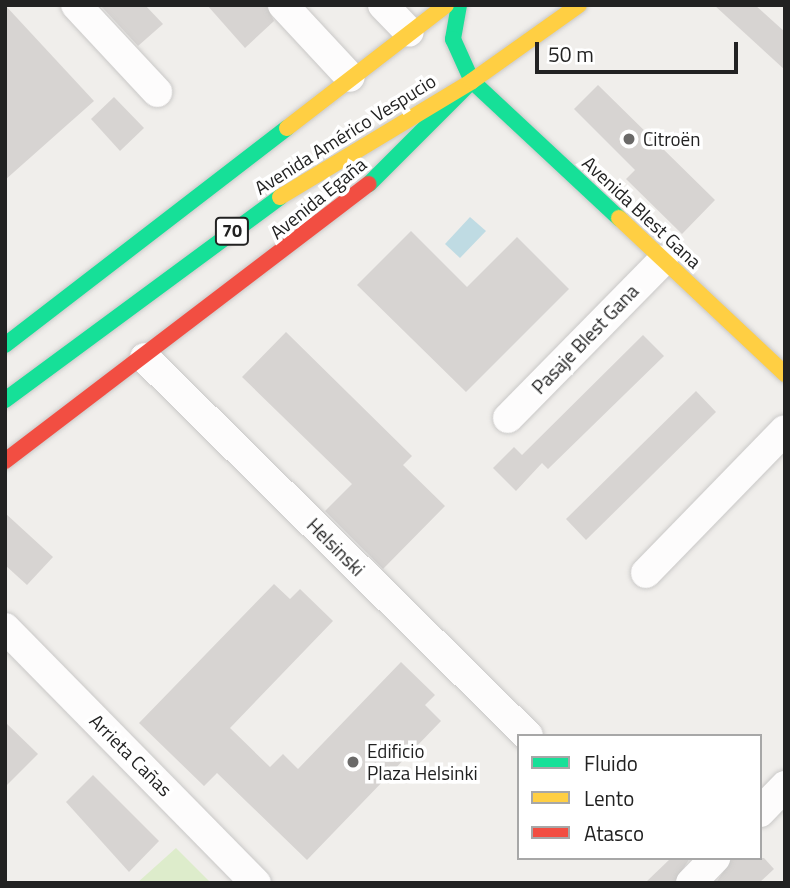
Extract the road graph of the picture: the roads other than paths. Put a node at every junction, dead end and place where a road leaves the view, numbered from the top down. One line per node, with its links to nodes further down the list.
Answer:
1 (76, 5): 10 (street)
2 (283, 5): 8 (street)
3 (383, 5): 7 (street)
4 (446, 5): 7 (main road, Avenida Américo Vespucio / 70)
5 (458, 5): 9 (main road)
6 (579, 5): 9 (main road, Avenida Egaña / 70)
7 (409, 32): 8 (main road, Avenida Américo Vespucio / 70)
8 (350, 77): 12 (main road, Avenida Américo Vespucio / 70)
9 (471, 81): 11 (main road, Avenida Blest Gana); 13 (main road, Avenida Egaña); 15 (main road, Avenida Américo Vespucio / 70)
10 (157, 92)
11 (663, 260): 14 (main road, Avenida Blest Gana); 16 (street, Pasaje Blest Gana)
12 (5, 345)
13 (145, 358): 18 (main road, Avenida Egaña); 21 (street, Helsinski)
14 (785, 374)
15 (5, 400)
16 (508, 418)
17 (785, 430): 19 (street)
18 (5, 461)
19 (646, 573)
20 (5, 628): 25 (street, Arrieta Cañas)
21 (526, 734)
22 (785, 786): 23 (street)
23 (762, 809)
24 (713, 860): 26 (street)
25 (256, 883)
26 (691, 883)

